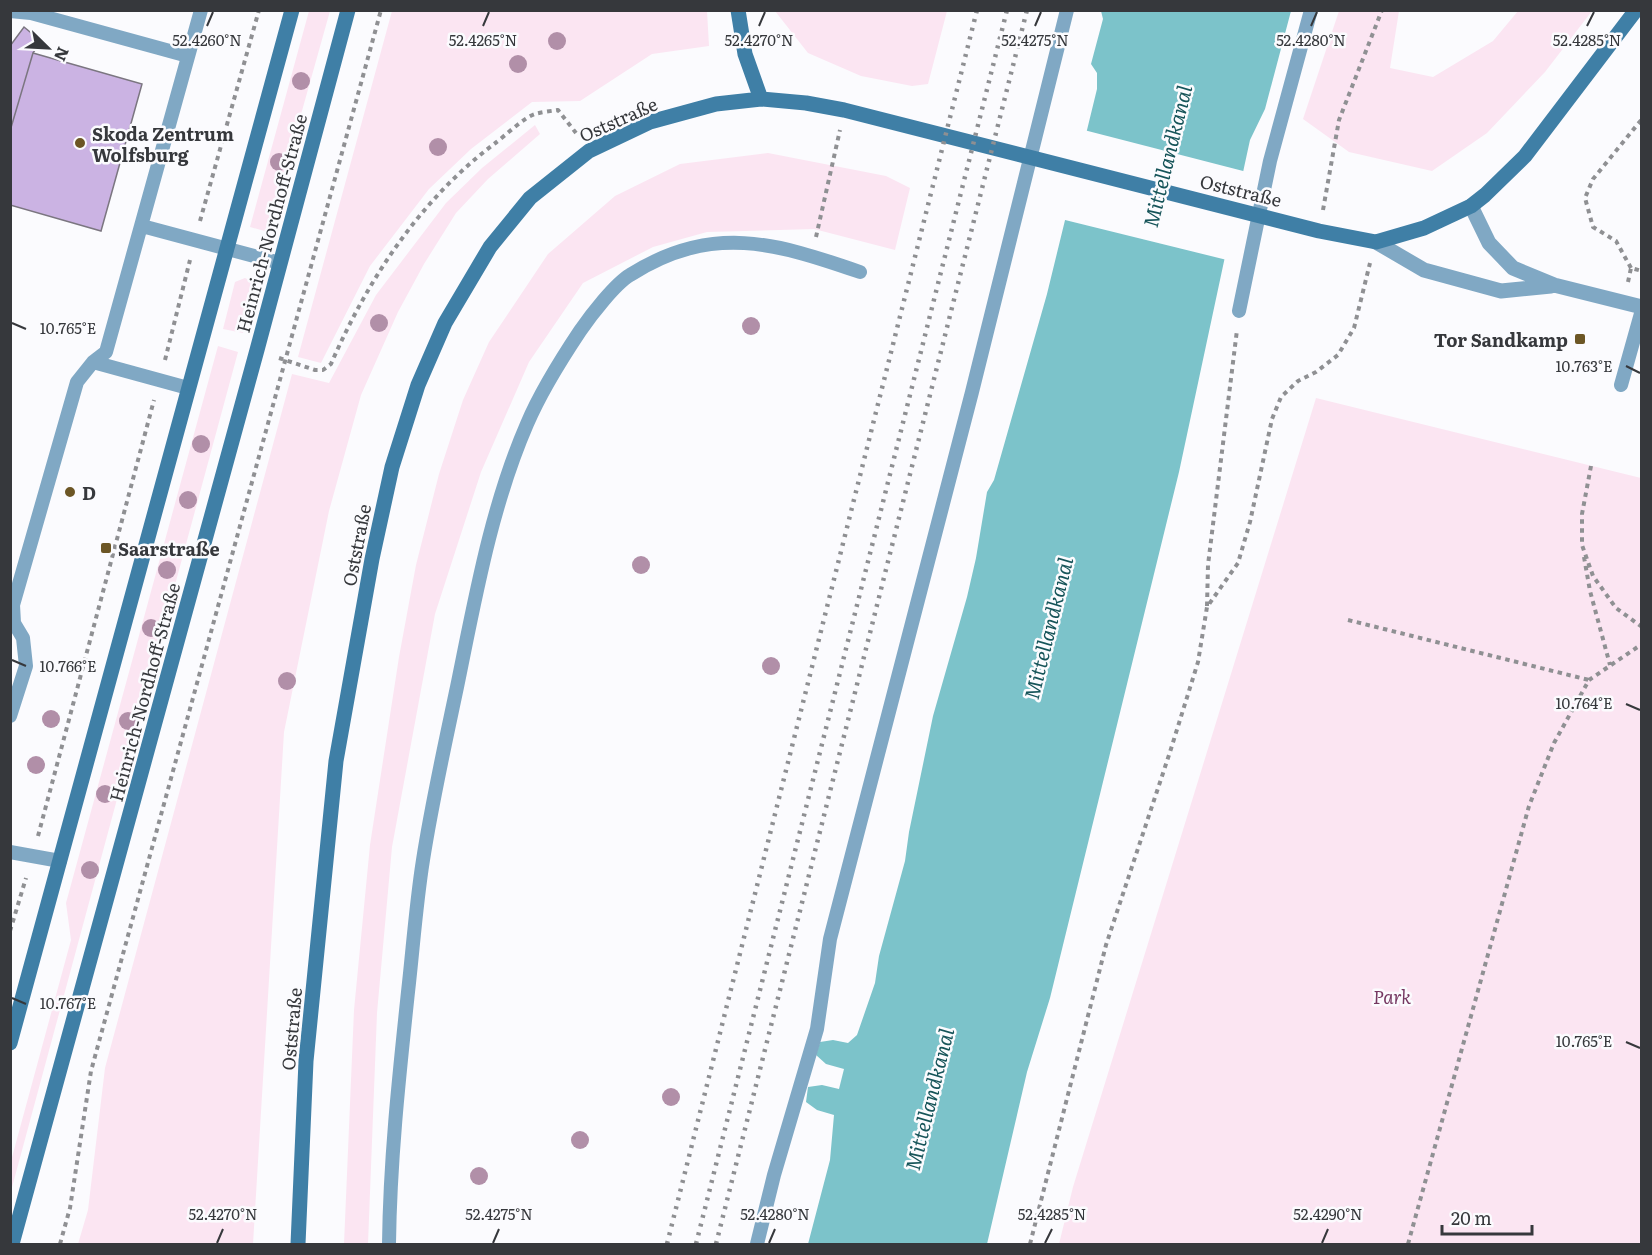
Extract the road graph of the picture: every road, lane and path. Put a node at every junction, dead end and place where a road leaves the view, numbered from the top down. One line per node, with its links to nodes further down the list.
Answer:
1 (201, 10): 12 (lane)
2 (259, 10): 21 (path)
3 (292, 10): 23 (street, Heinrich-Nordhoff-Straße)
4 (348, 10): 24 (street, Heinrich-Nordhoff-Straße)
5 (381, 10): 33 (path)
6 (738, 10): 13 (street)
7 (1068, 10): 57 (lane)
8 (1311, 10): 29 (lane)
9 (1382, 10): 20 (path)
10 (1636, 10): 17 (street, Oststraße)
11 (10, 11): 12 (lane)
12 (188, 56): 19 (lane)
13 (760, 99): 15 (street, Oststraße); 20 (street, Oststraße)
14 (1641, 119): 25 (path)
15 (589, 151): 33 (path); 55 (street, Oststraße)
16 (833, 159): 18 (path)
17 (1471, 206): 22 (street, Oststraße); 27 (street)
18 (819, 225)
19 (142, 226): 21 (lane); 34 (lane)
20 (1319, 231): 22 (street, Oststraße)
21 (194, 240): 23 (lane); 30 (path)
22 (1376, 242): 27 (street); 41 (path)
23 (225, 249): 24 (lane); 31 (street, Heinrich-Nordhoff-Straße)
24 (280, 263): 32 (street, Heinrich-Nordhoff-Straße)
25 (1631, 268)
26 (860, 272): 56 (lane)
27 (1554, 285): 28 (street)
28 (1641, 308): 36 (lane)
29 (1239, 311): 41 (path)
30 (173, 326): 31 (path); 35 (path)
31 (203, 334): 37 (street, Heinrich-Nordhoff-Straße)
32 (257, 350): 33 (path); 53 (street, Heinrich-Nordhoff-Straße)
33 (286, 361): 54 (path)
34 (93, 362): 35 (lane); 40 (lane)
35 (160, 380): 37 (lane); 49 (path)
36 (1621, 385)
37 (188, 388): 50 (street, Heinrich-Nordhoff-Straße)
38 (1591, 466): 39 (path)
39 (1582, 545): 43 (path); 45 (path)
40 (12, 605): 47 (lane)
41 (1207, 607): 58 (path)
42 (1348, 620): 46 (path)
43 (1641, 627)
44 (1641, 644): 45 (path)
45 (1610, 665): 46 (path)
46 (1589, 680): 59 (path)
47 (10, 716)
48 (10, 852): 49 (lane)
49 (32, 857): 50 (lane); 51 (path)
50 (60, 861): 52 (street, Heinrich-Nordhoff-Straße)
51 (10, 931)
52 (10, 1043)
53 (12, 1245)
54 (60, 1245)
55 (298, 1245)
56 (389, 1245)
57 (757, 1245)
58 (1029, 1245)
59 (1408, 1245)

